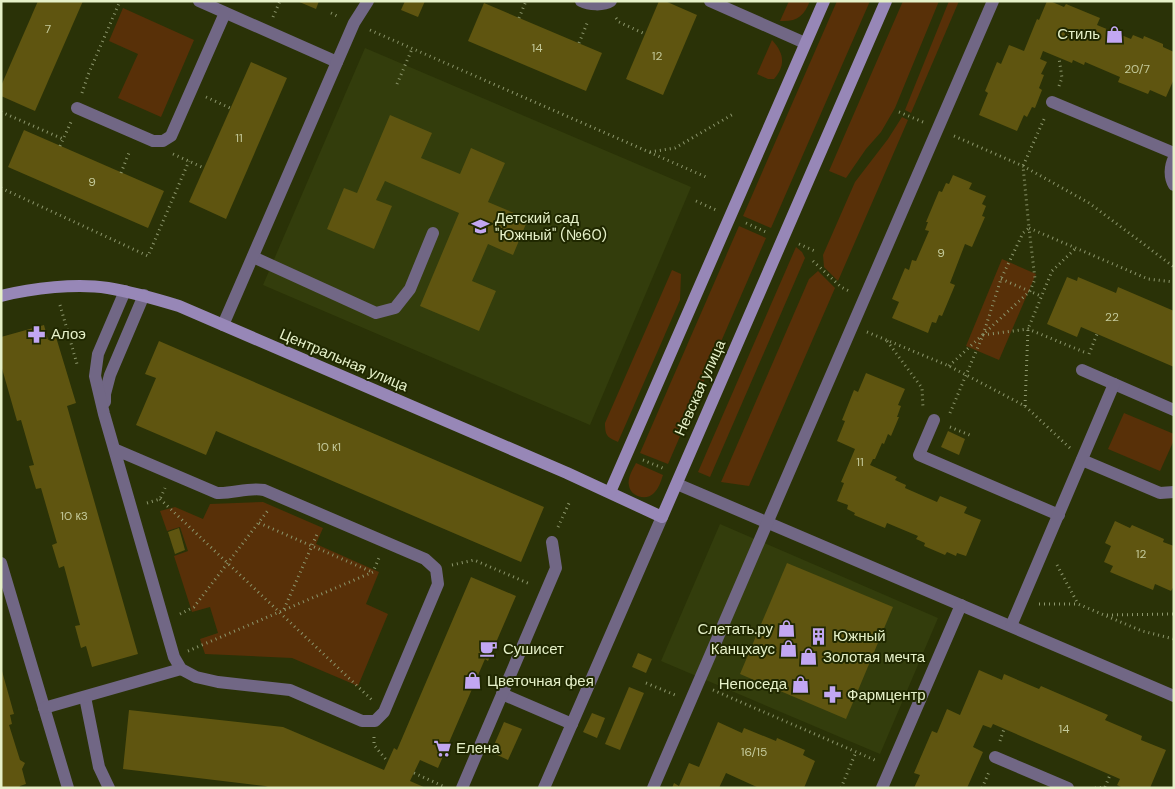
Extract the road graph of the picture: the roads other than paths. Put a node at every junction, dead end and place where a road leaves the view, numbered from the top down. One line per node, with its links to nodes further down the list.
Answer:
1 (199, 1): 9 (street)
2 (368, 1): 11 (street)
3 (581, 1): 8 (street)
4 (710, 1): 10 (street)
5 (824, 1): 10 (street)
6 (886, 1): 30 (street, Невская улица)
7 (993, 1): 35 (street)
8 (605, 3)
9 (225, 13): 11 (street); 13 (street)
10 (805, 43): 31 (street)
11 (337, 62): 18 (street)
12 (1052, 102): 14 (street)
13 (77, 108)
14 (1174, 153)
15 (1174, 158): 16 (street)
16 (1174, 185)
17 (433, 233): 18 (street)
18 (253, 257): 22 (street)
19 (125, 291): 20 (street, Центральная улица); 21 (street, Центральная улица); 26 (street)
20 (144, 295): 22 (street, Центральная улица); 26 (street)
21 (1, 296)
22 (223, 325): 31 (street, Центральная улица)
23 (1082, 370): 24 (street)
24 (1114, 384): 25 (street); 29 (street)
25 (1174, 410)
26 (104, 414): 28 (street)
27 (929, 418): 33 (street)
28 (114, 449): 40 (street); 40 (street)
29 (1082, 460): 32 (street); 33 (street)
30 (677, 484): 34 (street, Невская улица); 35 (street)
31 (610, 492): 34 (street, Центральная улица)
32 (1174, 492)
33 (1059, 515): 39 (street)
34 (662, 517): 45 (street, Невская улица)
35 (767, 522): 38 (street); 51 (street)
36 (552, 542): 41 (street)
37 (1, 563): 44 (street)
38 (961, 605): 39 (street); 52 (street)
39 (1011, 626): 42 (street)
40 (181, 669): 43 (street)
41 (502, 694): 45 (street); 49 (street)
42 (1174, 696)
43 (85, 697): 44 (street); 48 (street)
44 (44, 708): 47 (street)
45 (572, 724): 50 (street, Невская улица)
46 (995, 757): 53 (street)
47 (68, 788)
48 (109, 788)
49 (462, 788)
50 (544, 788)
51 (653, 788)
52 (882, 788)
53 (1068, 788)

